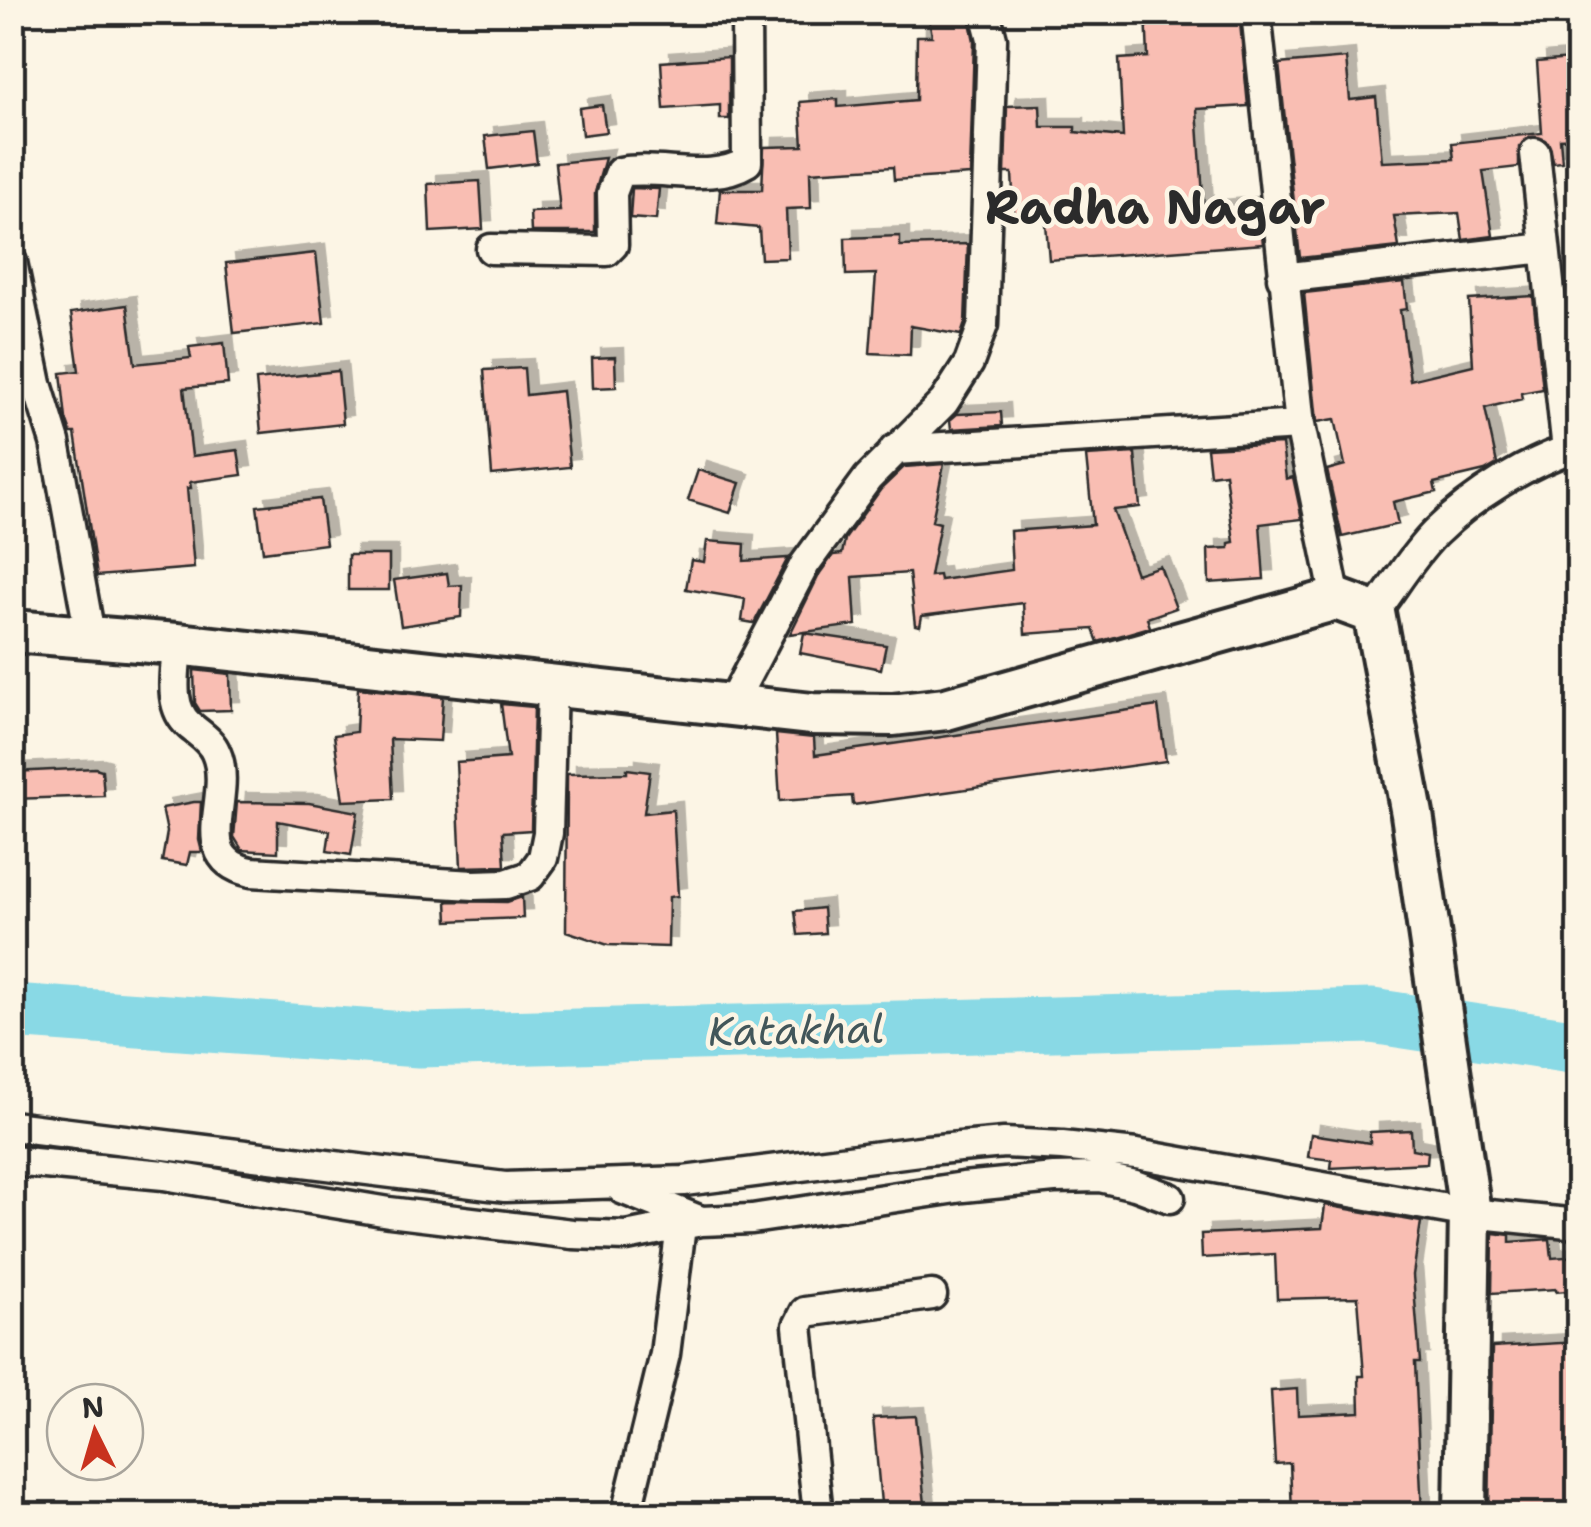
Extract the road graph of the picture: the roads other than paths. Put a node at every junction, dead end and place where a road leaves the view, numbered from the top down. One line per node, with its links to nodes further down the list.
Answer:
1 (746, 12): 6 (street)
2 (985, 12): 11 (street)
3 (1256, 12): 8 (street)
4 (1535, 153): 5 (street)
5 (1545, 248): 8 (street); 10 (street)
6 (491, 249)
7 (12, 262): 15 (street)
8 (1282, 278): 9 (street)
9 (1300, 425): 11 (street); 12 (street)
10 (1573, 448): 13 (street)
11 (894, 450): 18 (street)
12 (1336, 599): 13 (street); 18 (street)
13 (1374, 613): 23 (street)
14 (12, 631): 15 (street)
15 (90, 635): 16 (street)
16 (178, 644): 17 (street); 17 (street)
17 (552, 685): 18 (street)
18 (731, 705)
19 (12, 1126): 21 (street)
20 (12, 1161): 24 (street)
21 (611, 1186): 23 (street); 24 (street)
22 (1170, 1198): 24 (street)
23 (1470, 1213): 25 (street); 29 (street)
24 (691, 1224): 27 (street)
25 (1578, 1224)
26 (932, 1296): 28 (street)
27 (626, 1514)
28 (818, 1514)
29 (1464, 1514)

